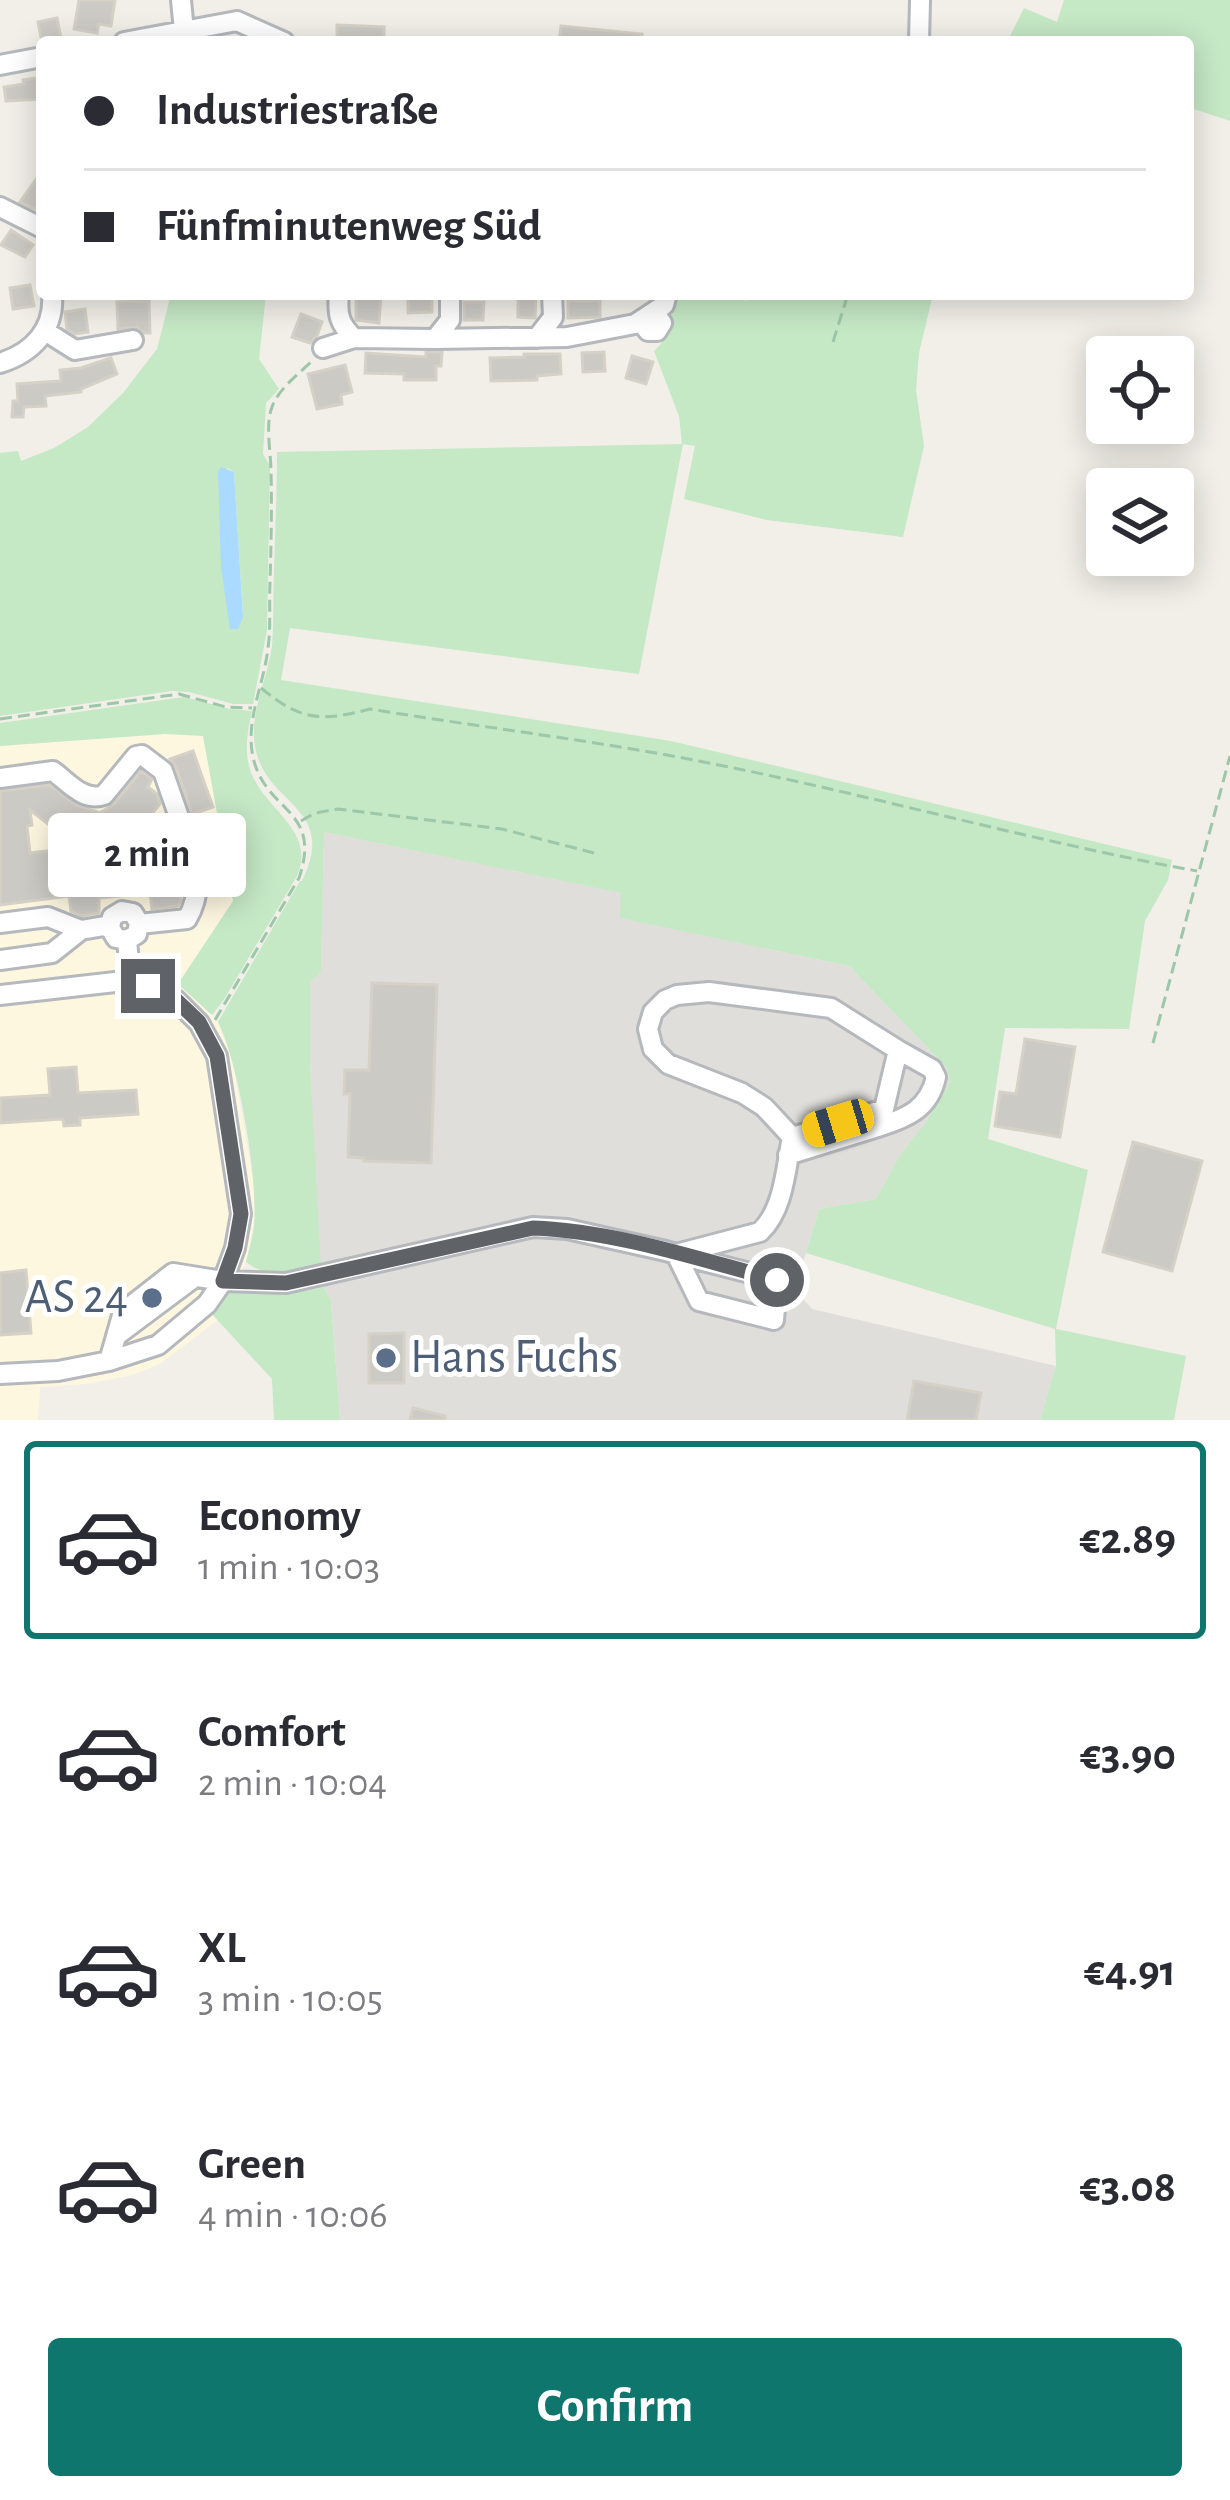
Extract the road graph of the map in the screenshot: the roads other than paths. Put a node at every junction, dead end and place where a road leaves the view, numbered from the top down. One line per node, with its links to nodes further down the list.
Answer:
1 (181, 0): 3 (street)
2 (920, 0): 6 (street)
3 (184, 31): 4 (street); 5 (street)
4 (157, 36)
5 (271, 36)
6 (920, 36)
7 (36, 58): 8 (street)
8 (0, 65)
9 (0, 207): 10 (street)
10 (36, 225)
11 (53, 300): 18 (street)
12 (450, 300): 17 (street)
13 (552, 300): 16 (street)
14 (665, 300): 19 (street)
15 (338, 303): 20 (street); 20 (street)
16 (553, 316): 19 (street); 21 (street)
17 (450, 320): 22 (street); 23 (street)
18 (45, 331): 24 (street); 25 (street)
19 (567, 337): 21 (street)
20 (354, 338): 22 (street)
21 (537, 338): 23 (street)
22 (436, 339): 23 (street)
23 (465, 339)
24 (134, 340)
25 (0, 363)
26 (0, 778): 29 (street)
27 (0, 923): 28 (street)
28 (81, 930): 29 (street); 30 (street)
29 (133, 932): 31 (street)
30 (0, 960)
31 (131, 982): 32 (street); 37 (street)
32 (0, 995)
33 (898, 1050): 34 (street); 34 (street); 35 (street)
34 (881, 1118): 35 (street)
35 (790, 1146): 36 (street)
36 (676, 1253): 36 (street); 37 (street)
37 (223, 1281): 38 (street); 38 (street)
38 (109, 1361): 39 (street)
39 (0, 1374)

